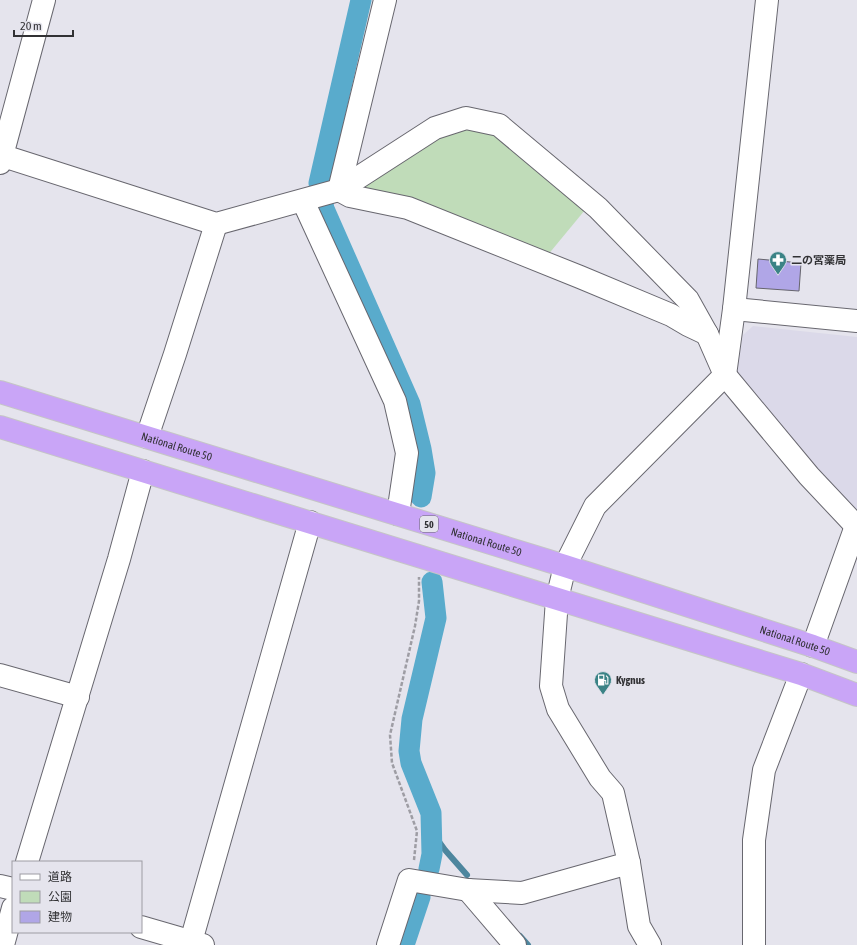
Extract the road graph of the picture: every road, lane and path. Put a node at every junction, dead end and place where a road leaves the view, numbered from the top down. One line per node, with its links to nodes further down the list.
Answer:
1 (44, 0): 4 (street)
2 (385, 0): 5 (street)
3 (767, 0): 8 (street)
4 (1, 158): 7 (street)
5 (339, 190): 6 (street); 10 (street); 10 (street)
6 (303, 201): 7 (street); 16 (street)
7 (216, 224): 14 (street)
8 (734, 309): 9 (street); 11 (street)
9 (857, 322)
10 (707, 334): 11 (street)
11 (726, 375): 18 (street); 20 (street)
12 (0, 392): 14 (highway, National Route 50 / 50)
13 (0, 427): 15 (highway)
14 (147, 437): 16 (highway, National Route 50 / 50)
15 (143, 471): 17 (highway); 27 (street)
16 (398, 514): 20 (highway, National Route 50 / 50)
17 (310, 522): 19 (highway); 36 (street)
18 (857, 527): 22 (street)
19 (419, 556): 21 (highway); 30 (path)
20 (565, 566): 21 (street); 22 (highway, National Route 50 / 50)
21 (557, 599): 24 (highway); 29 (street)
22 (813, 646): 23 (highway, National Route 50 / 50)
23 (857, 662)
24 (801, 674): 26 (highway); 41 (street)
25 (0, 675): 27 (street)
26 (857, 695)
27 (78, 697): 28 (street)
28 (27, 861)
29 (629, 863): 33 (street); 40 (street)
30 (409, 880): 33 (street); 38 (street)
31 (0, 886): 32 (street)
32 (12, 889)
33 (468, 890): 39 (street)
34 (12, 912): 37 (street)
35 (142, 927): 36 (street)
36 (195, 944)
37 (3, 945)
38 (388, 945)
39 (515, 945)
40 (650, 945)
41 (754, 945)

